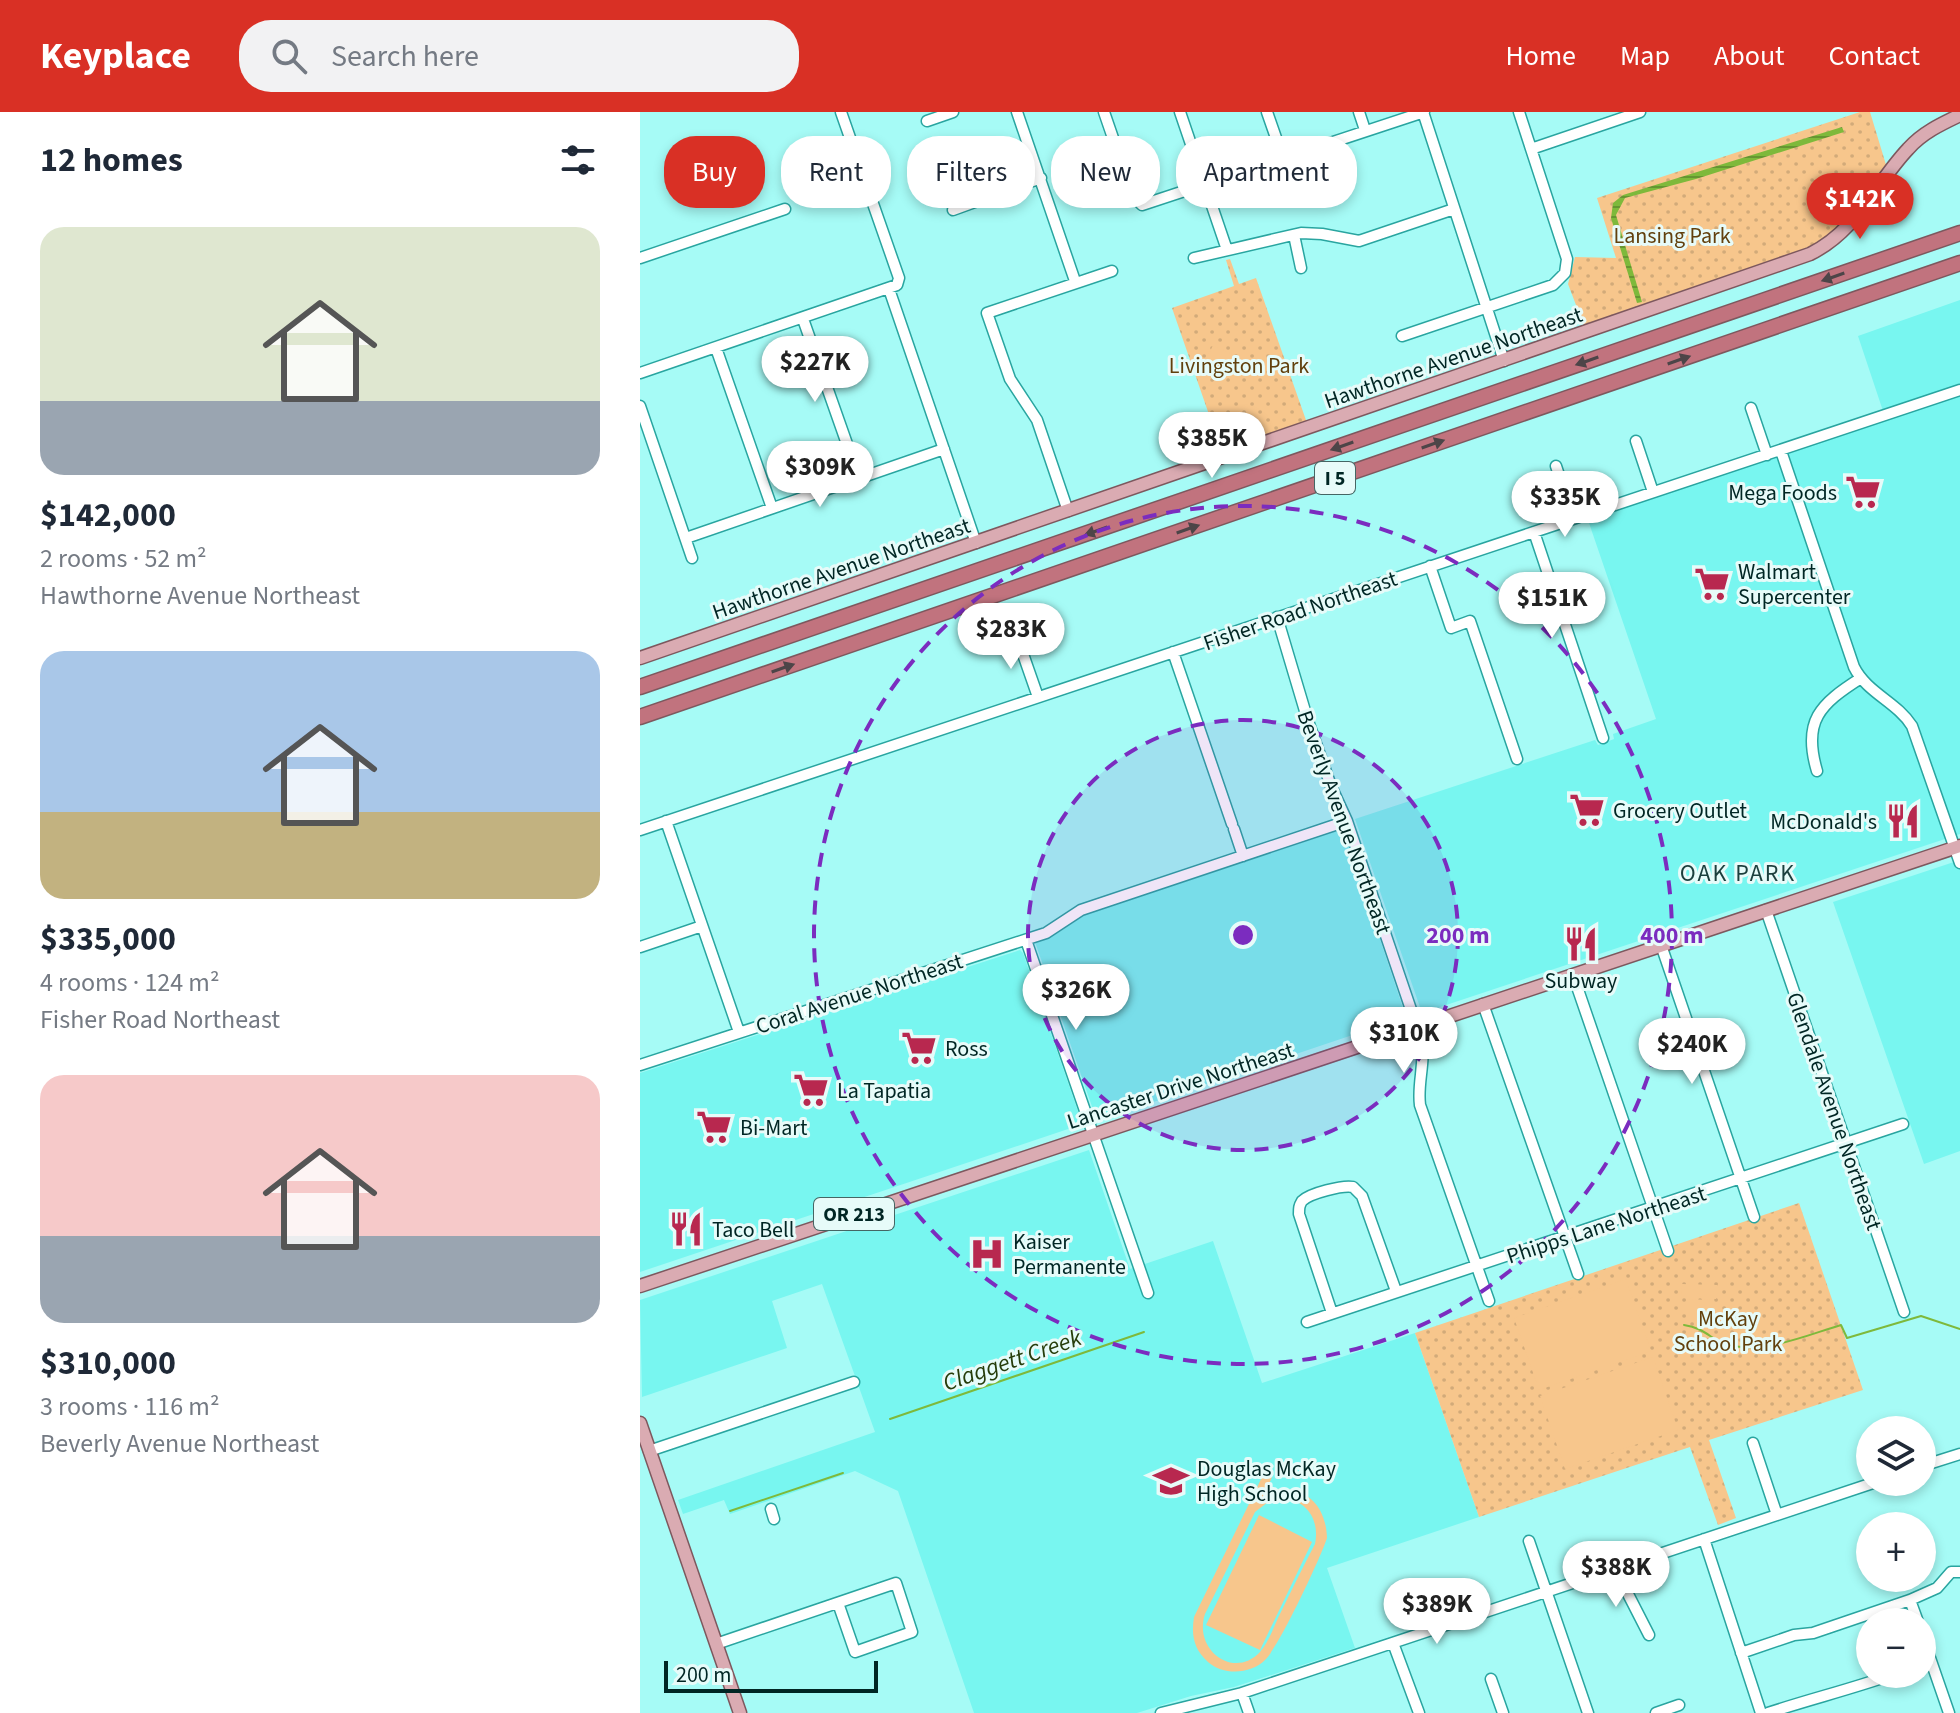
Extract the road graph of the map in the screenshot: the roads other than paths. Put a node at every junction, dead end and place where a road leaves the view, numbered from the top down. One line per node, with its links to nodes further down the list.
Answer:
1 (841, 112): 34 (street)
2 (953, 112): 13 (street)
3 (1017, 112): 19 (street)
4 (1104, 112): 20 (street)
5 (1180, 112): 15 (street)
6 (1267, 112): 16 (street)
7 (1359, 112): 14 (street)
8 (1423, 112): 14 (street); 23 (street)
9 (1519, 112): 18 (street)
10 (1640, 112): 11 (street)
11 (1626, 114): 18 (street)
12 (1960, 115): 39 (main road, Hawthorne Avenue Northeast)
13 (927, 121)
14 (1365, 130): 17 (street)
15 (1188, 136)
16 (1275, 136)
17 (1347, 136)
18 (1531, 149): 35 (street)
19 (1041, 178): 24 (street); 33 (street)
20 (1176, 192)
21 (1213, 208): 27 (street)
22 (785, 209): 28 (street)
23 (1454, 209): 26 (street); 35 (street)
24 (953, 210)
25 (1960, 233): 64 (highway, I 5, one-way to 64)
26 (1294, 235): 27 (street); 31 (street)
27 (1227, 250): 29 (street)
28 (640, 258)
29 (1194, 258)
30 (1960, 263): 65 (highway, I 5, one-way to 30)
31 (1301, 268)
32 (1112, 271): 33 (street)
33 (1075, 281): 52 (street)
34 (893, 287): 36 (street); 45 (street)
35 (1486, 308): 37 (street); 39 (street)
36 (803, 319): 38 (street); 49 (street)
37 (1402, 336)
38 (716, 348): 40 (street); 51 (street)
39 (1504, 361): 52 (main road, Hawthorne Avenue Northeast)
40 (640, 373)
41 (1960, 390): 46 (street, Fisher Road Northeast)
42 (640, 406): 55 (street)
43 (1751, 408): 47 (street)
44 (1636, 441): 50 (street)
45 (944, 449): 49 (street); 56 (street)
46 (1781, 451): 47 (street, Fisher Road Northeast); 63 (street)
47 (1767, 455): 50 (street, Fisher Road Northeast)
48 (1556, 466): 53 (street)
49 (859, 478): 51 (street)
50 (1653, 492): 53 (street, Fisher Road Northeast)
51 (772, 508): 55 (street)
52 (1068, 511): 56 (main road, Hawthorne Avenue Northeast)
53 (1573, 518): 54 (street, Fisher Road Northeast)
54 (1534, 532): 58 (street, Fisher Road Northeast); 69 (street)
55 (686, 538): 57 (street)
56 (976, 543): 62 (main road, Hawthorne Avenue Northeast)
57 (692, 558)
58 (1430, 566): 59 (street, Fisher Road Northeast); 70 (street)
59 (1277, 617): 61 (street, Fisher Road Northeast); 73 (street, Beverly Avenue Northeast)
60 (1016, 634): 66 (street)
61 (1173, 652): 66 (street, Fisher Road Northeast); 76 (street)
62 (640, 658)
63 (1861, 678): 71 (street); 75 (street)
64 (640, 687)
65 (709, 694): 67 (highway, I 5); 68 (highway, I 5)
66 (1038, 697): 72 (street, Fisher Road Northeast)
67 (640, 717)
68 (640, 726)
69 (1603, 738)
70 (1517, 759)
71 (1817, 771)
72 (666, 821): 74 (street, Fisher Road Northeast); 79 (street)
73 (1347, 821): 76 (street, Coral Avenue Northeast); 85 (street, Beverly Avenue Northeast)
74 (640, 830)
75 (1957, 847): 77 (street); 78 (main road, Lancaster Drive Northeast / OR 213)
76 (1243, 856): 80 (street, Coral Avenue Northeast)
77 (1960, 863)
78 (1766, 910): 81 (main road, Lancaster Drive Northeast / OR 213); 90 (street, Glendale Avenue Northeast)
79 (702, 926): 82 (street); 86 (street)
80 (1026, 940): 86 (street, Coral Avenue Northeast); 89 (street)
81 (1661, 945): 83 (main road, Lancaster Drive Northeast / OR 213); 91 (street)
82 (640, 947)
83 (1573, 975): 84 (main road, Lancaster Drive Northeast / OR 213); 92 (street)
84 (1483, 1004): 85 (main road, Lancaster Drive Northeast / OR 213); 94 (street)
85 (1417, 1027): 89 (main road, Lancaster Drive Northeast / OR 213); 96 (street, Beverly Avenue Northeast)
86 (739, 1032): 87 (street, Coral Avenue Northeast)
87 (640, 1065)
88 (1903, 1124): 90 (street, Phipps Lane Northeast)
89 (1093, 1135): 98 (main road, Lancaster Drive Northeast / OR 213); 100 (street)
90 (1847, 1144): 91 (street, Phipps Lane Northeast); 102 (street, Glendale Avenue Northeast)
91 (1742, 1180): 92 (street, Phipps Lane Northeast); 93 (street)
92 (1654, 1208): 94 (street, Phipps Lane Northeast); 95 (street)
93 (1754, 1217)
94 (1565, 1236): 96 (street, Phipps Lane Northeast); 97 (street)
95 (1668, 1251)
96 (1477, 1267): 99 (street, Phipps Lane Northeast); 101 (street, Beverly Avenue Northeast)
97 (1578, 1274)
98 (640, 1286)
99 (1396, 1291): 103 (street, Phipps Lane Northeast); 103 (street)
100 (1148, 1293)
101 (1489, 1301)
102 (1904, 1312)
103 (1332, 1313): 104 (street, Phipps Lane Northeast)
104 (1307, 1322)
105 (854, 1382): 108 (street)
106 (640, 1423): 108 (main road)
107 (1753, 1443): 112 (street)
108 (649, 1451): 123 (main road)
109 (1960, 1454): 110 (street)
110 (1936, 1462)
111 (1856, 1489): 112 (street)
112 (1777, 1515): 113 (street)
113 (1704, 1539): 115 (street); 124 (street)
114 (1529, 1541): 117 (street)
115 (1618, 1568): 117 (street); 121 (street)
116 (1960, 1572): 118 (street)
117 (1546, 1592): 122 (street); 135 (street)
118 (1910, 1600): 120 (street); 124 (street)
119 (838, 1603): 119 (street); 123 (street)
120 (1913, 1608)
121 (1649, 1635)
122 (1393, 1643): 128 (street); 133 (street)
123 (716, 1644): 130 (main road)
124 (1741, 1653): 137 (street)
125 (1491, 1679): 134 (street)
126 (1936, 1685): 139 (street)
127 (1856, 1687): 138 (street)
128 (1242, 1693): 131 (street); 132 (street)
129 (1679, 1705): 136 (street)
130 (740, 1713)
131 (1161, 1713)
132 (1249, 1713)
133 (1419, 1713)
134 (1503, 1713)
135 (1588, 1713)
136 (1656, 1713)
137 (1761, 1713)
138 (1768, 1713)
139 (1949, 1713)

